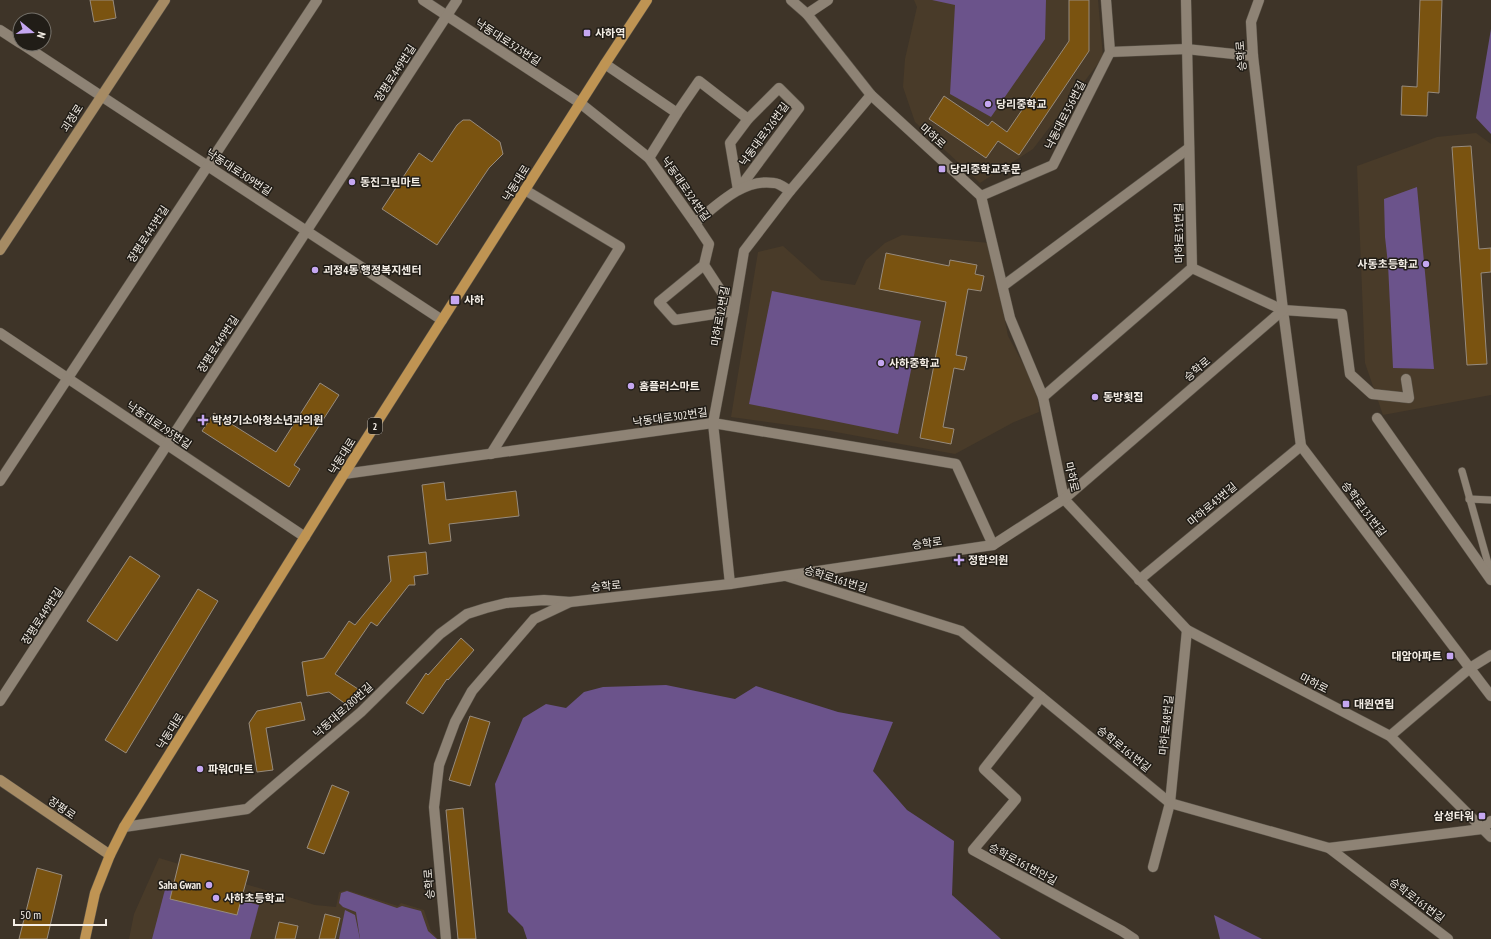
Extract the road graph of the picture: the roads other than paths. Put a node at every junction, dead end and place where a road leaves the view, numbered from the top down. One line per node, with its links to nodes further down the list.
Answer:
1 (165, 0): 20 (main road, 괴정로)
2 (317, 0): 27 (street, 장평로443번길)
3 (423, 0): 12 (street, 낙동대로323번길)
4 (457, 0): 12 (street, 장평로449번길)
5 (647, 0): 19 (main road, 낙동대로 / 2)
6 (791, 0): 11 (street, 마하로)
7 (828, 0): 11 (street)
8 (1106, 0): 17 (street)
9 (1186, 0): 15 (street, 마하로31번길)
10 (1259, 0): 18 (street, 승학로)
11 (807, 14): 21 (street, 마하로)
12 (447, 16): 22 (street, 낙동대로323번길); 33 (street, 장평로449번길)
13 (0, 30): 14 (street, 낙동대로309번길)
14 (12, 37)
15 (1186, 49): 17 (street); 18 (street); 25 (street, 마하로31번길)
16 (35, 52): 20 (street, 낙동대로309번길)
17 (1110, 52): 31 (street, 낙동대로356번길)
18 (1253, 56): 38 (street, 승학로)
19 (605, 64): 22 (main road, 낙동대로 / 2); 23 (street)
20 (101, 96): 27 (street, 낙동대로309번길); 34 (main road, 괴정로)
21 (871, 96): 30 (street, 마하로12번길); 31 (street, 마하로)
22 (580, 103): 26 (street, 낙동대로324번길); 28 (main road, 낙동대로 / 2)
23 (677, 112): 24 (street, 낙동대로326번길); 26 (street)
24 (748, 119): 29 (street); 29 (street, 낙동대로326번길)
25 (1189, 148): 36 (street, 마하로31번길); 37 (street)
26 (649, 158): 32 (street, 낙동대로324번길)
27 (208, 166): 33 (street, 낙동대로309번길); 42 (street, 장평로443번길)
28 (525, 190): 40 (main road, 낙동대로 / 2); 49 (street)
29 (738, 190): 30 (street); 32 (street)
30 (790, 191): 39 (street, 마하로12번길)
31 (981, 196): 37 (street, 마하로)
32 (695, 223): 35 (street, 낙동대로324번길)
33 (306, 230): 40 (street, 낙동대로309번길); 47 (street, 장평로449번길)
34 (0, 250)
35 (704, 265): 39 (street); 39 (street)
36 (1192, 268): 38 (street); 44 (street, 마하로31번길)
37 (1002, 286): 44 (street, 마하로)
38 (1283, 310): 43 (street); 48 (street, 승학로131번길); 53 (street, 승학로)
39 (734, 311): 46 (street, 마하로12번길)
40 (442, 320): 51 (main road, 낙동대로 / 2)
41 (0, 333): 42 (street, 낙동대로295번길)
42 (68, 378): 47 (street, 낙동대로295번길); 52 (street, 장평로443번길)
43 (1406, 379)
44 (1043, 397): 53 (street, 마하로)
45 (1377, 418): 61 (street)
46 (712, 423): 49 (street, 낙동대로302번길); 57 (street, 낙동대로302번길); 62 (street, 마하로12번길)
47 (168, 445): 56 (street, 낙동대로295번길); 67 (street, 장평로449번길)
48 (1301, 446): 60 (street, 마하로43번길); 66 (street, 승학로131번길)
49 (491, 454): 51 (street, 낙동대로302번길)
50 (1462, 471): 54 (lane)
51 (344, 474): 56 (main road, 낙동대로 / 2)
52 (0, 481)
53 (1064, 499): 57 (street, 승학로); 60 (street, 마하로)
54 (1469, 499): 55 (lane); 58 (lane)
55 (1491, 500)
56 (305, 538): 75 (main road, 낙동대로 / 2)
57 (993, 545): 59 (street, 승학로)
58 (1491, 574)
59 (786, 576): 62 (street, 승학로); 69 (street, 승학로161번길)
60 (1139, 580): 64 (street, 마하로)
61 (1491, 580)
62 (730, 584): 63 (street, 승학로)
63 (570, 602): 75 (street, 낙동대로280번길); 82 (street, 승학로)
64 (1187, 630): 71 (street, 마하로); 73 (street, 마하로48번길)
65 (1491, 655): 66 (street)
66 (1470, 668): 68 (street, 승학로131번길); 71 (street)
67 (4, 688): 70 (street, 장평로449번길)
68 (1491, 696)
69 (1041, 697): 73 (street, 승학로161번길); 83 (street, 승학로161번안길)
70 (0, 701)
71 (1390, 736): 76 (street, 마하로)
72 (0, 780): 79 (main road, 장평로)
73 (1170, 803): 78 (street, 승학로161번길); 80 (street, 마하로48번길)
74 (1491, 821): 76 (street)
75 (124, 827): 79 (main road, 낙동대로 / 2)
76 (1482, 829): 77 (street, 마하로); 78 (street)
77 (1491, 837)
78 (1329, 848): 84 (street, 승학로161번길)
79 (110, 855): 81 (main road, 낙동대로 / 2)
80 (1152, 867)
81 (85, 939)
82 (446, 939)
83 (1134, 939)
84 (1448, 939)

